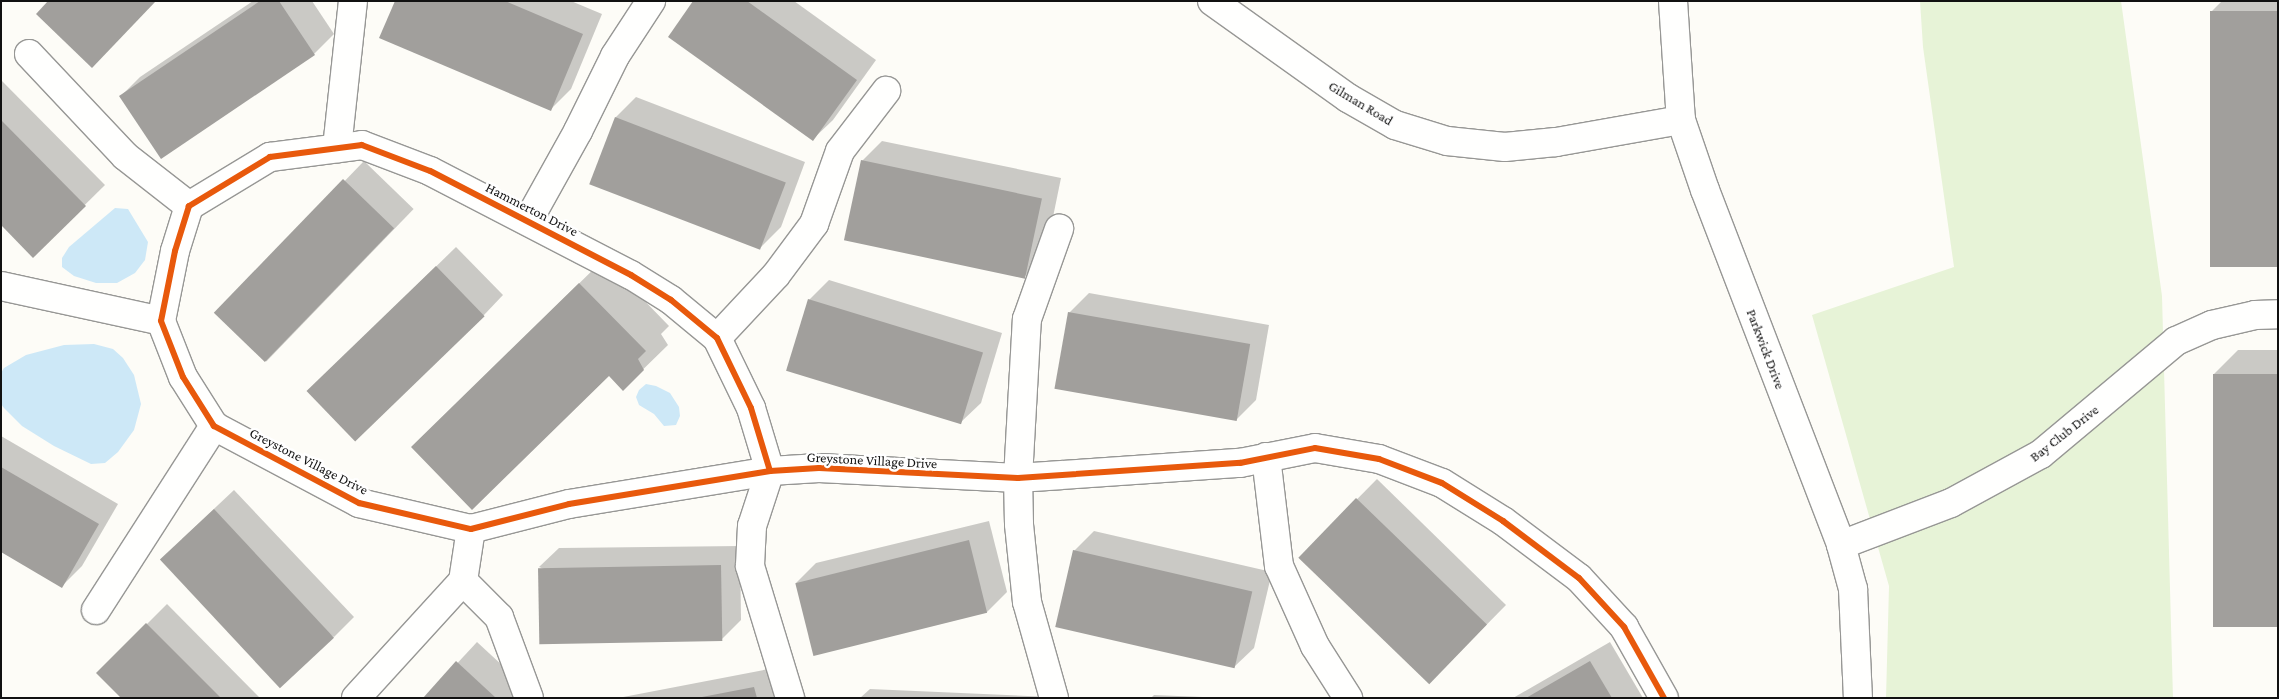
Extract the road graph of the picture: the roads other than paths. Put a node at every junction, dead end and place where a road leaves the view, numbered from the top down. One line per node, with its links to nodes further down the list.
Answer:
1 (353, 1): 8 (street)
2 (651, 1): 10 (street)
3 (1212, 1): 7 (street, Gilman Road)
4 (1673, 1): 7 (street, Parkwick Drive)
5 (28, 54): 9 (street)
6 (886, 91): 15 (street)
7 (1681, 120): 21 (street, Parkwick Drive)
8 (337, 148): 9 (street, Hammerton Drive); 10 (street, Hammerton Drive)
9 (189, 206): 14 (street)
10 (528, 221): 15 (street, Hammerton Drive)
11 (1059, 229): 19 (street)
12 (1, 286): 14 (street)
13 (2278, 314): 21 (street, Bay Club Drive)
14 (161, 321): 16 (street, Greystone Village Drive)
15 (717, 338): 18 (street, Hammerton Drive)
16 (214, 426): 20 (street, Greystone Village Drive); 23 (street)
17 (1266, 457): 19 (street, Greystone Village Drive); 28 (street); 29 (street, Greystone Village Drive)
18 (770, 470): 19 (street, Greystone Village Drive); 20 (street, Greystone Village Drive); 26 (street)
19 (1018, 478): 27 (street)
20 (471, 529): 22 (street)
21 (1841, 545): 30 (street, Parkwick Drive)
22 (462, 581): 24 (street); 25 (street)
23 (96, 610)
24 (356, 698)
25 (529, 698)
26 (790, 698)
27 (1054, 698)
28 (1348, 698)
29 (1664, 698)
30 (1858, 698)

